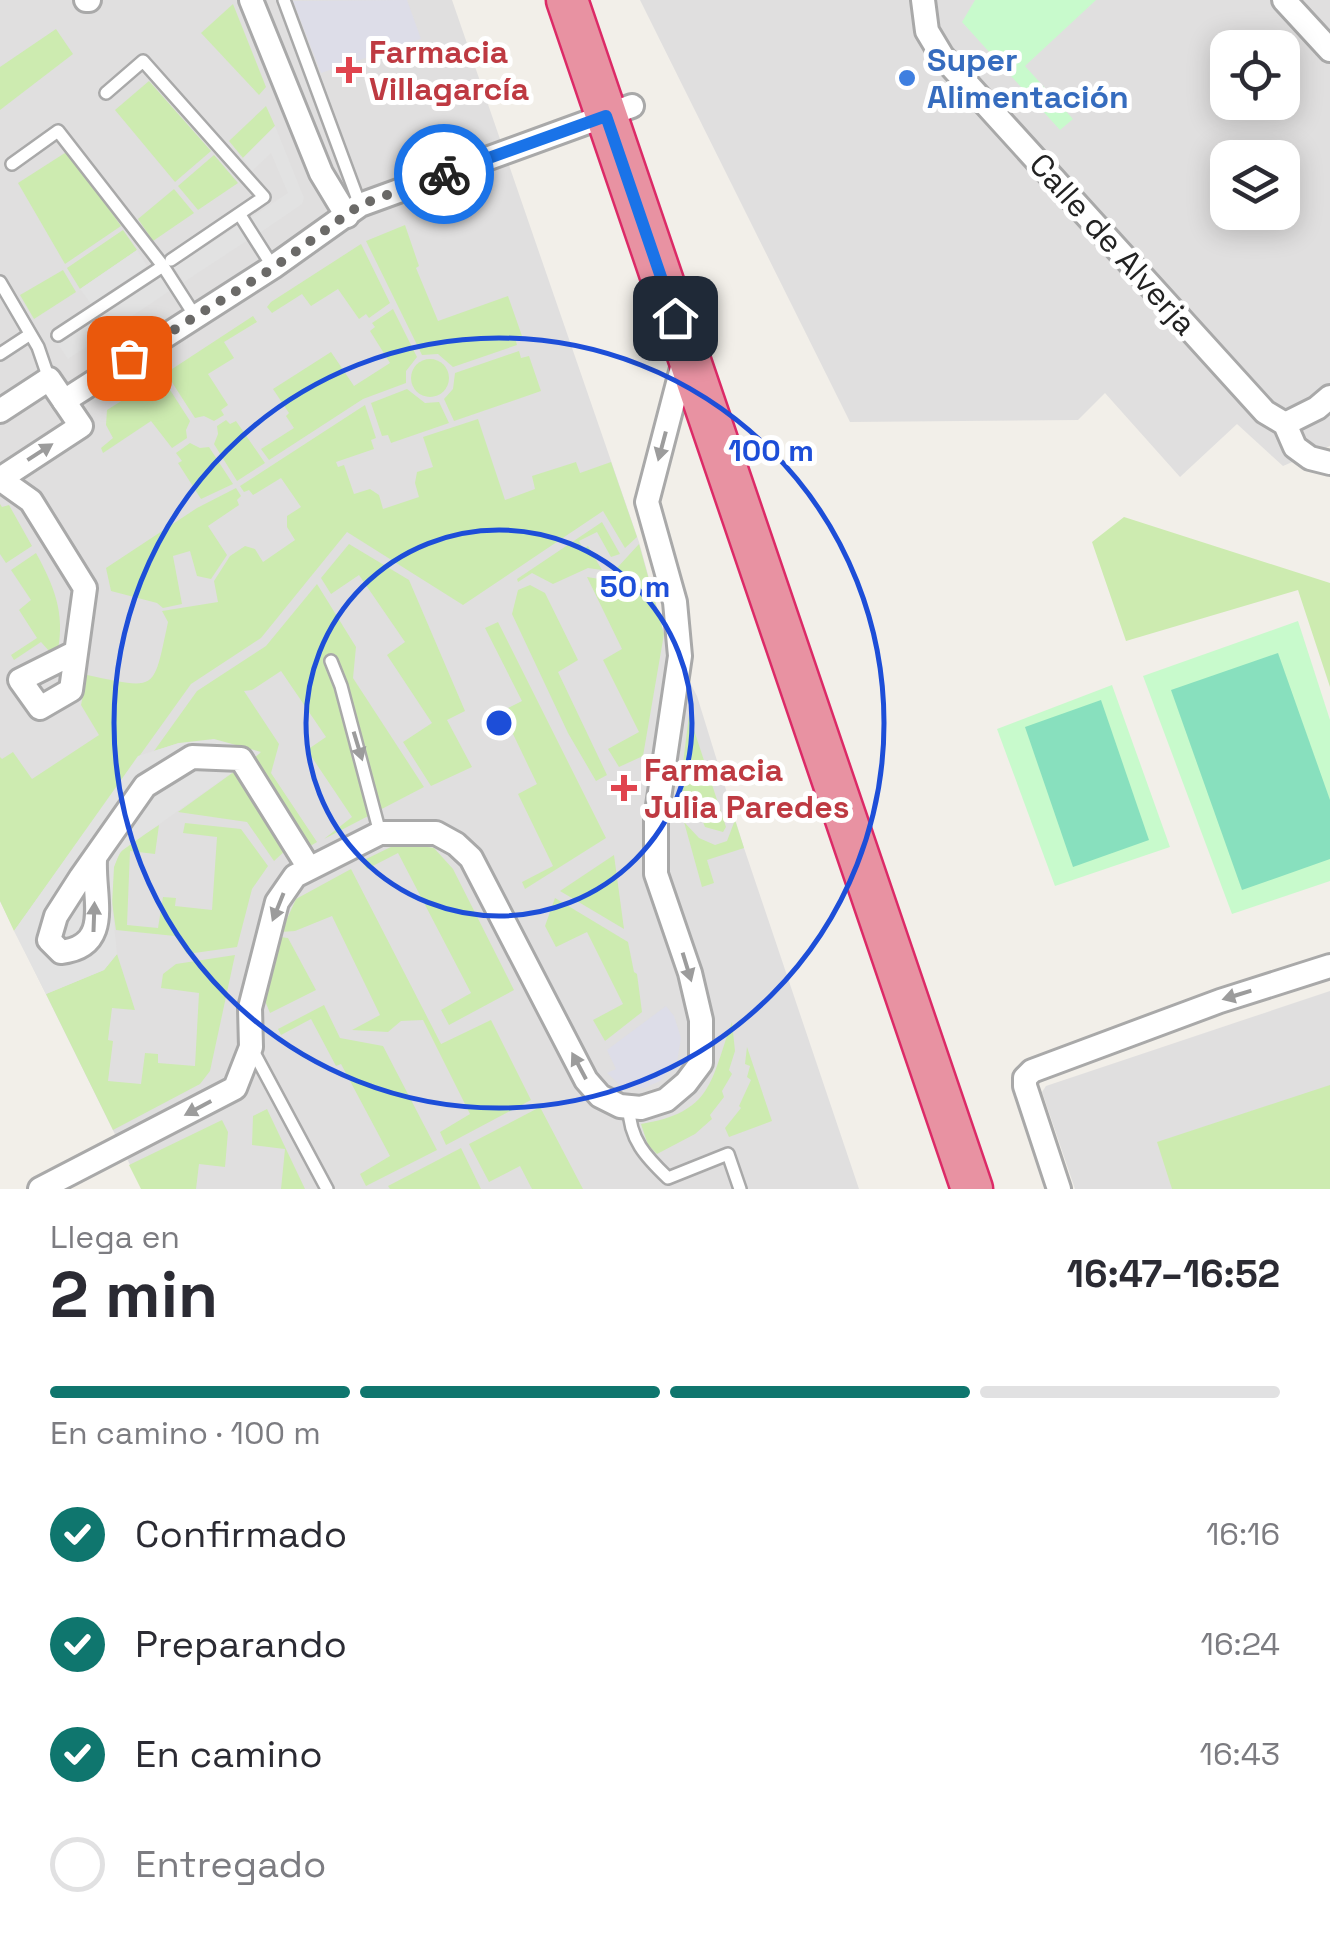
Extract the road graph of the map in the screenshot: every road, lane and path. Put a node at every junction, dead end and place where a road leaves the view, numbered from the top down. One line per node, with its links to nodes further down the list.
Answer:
1 (251, 0): 11 (street)
2 (284, 0): 11 (lane)
3 (567, 0): 9 (highway)
4 (595, 0): 9 (highway)
5 (923, 0): 25 (street, Calle de Alverja)
6 (1284, 0): 7 (street)
7 (1330, 50)
8 (106, 93): 12 (lane)
9 (619, 111): 11 (street); 19 (highway); 40 (highway)
10 (12, 164): 13 (lane)
11 (353, 211): 14 (street)
12 (240, 215): 13 (lane); 14 (lane)
13 (167, 263): 16 (lane); 17 (lane)
14 (273, 268): 16 (street)
15 (0, 282): 18 (lane)
16 (195, 316): 23 (street)
17 (58, 334)
18 (28, 335): 20 (lane); 21 (lane)
19 (687, 352): 35 (street, one-way to 35); 39 (highway)
20 (0, 354)
21 (49, 379): 23 (street); 24 (street)
22 (1330, 396): 25 (street)
23 (64, 400): 27 (street, one-way to 23)
24 (0, 412)
25 (1285, 424): 26 (street, Calle de Alverja)
26 (1330, 463)
27 (0, 479): 28 (street)
28 (76, 652)
29 (330, 661): 30 (lane, one-way to 30)
30 (380, 833): 32 (street); 35 (street, one-way to 30)
31 (95, 860): 32 (street)
32 (309, 868): 34 (street, one-way to 34)
33 (1330, 966): 41 (street, one-way to 41)
34 (251, 1046): 36 (street, one-way to 36); 37 (lane)
35 (629, 1107): 38 (lane)
36 (40, 1189)
37 (327, 1189)
38 (740, 1189)
39 (972, 1189)
40 (997, 1189)
41 (1059, 1189)

